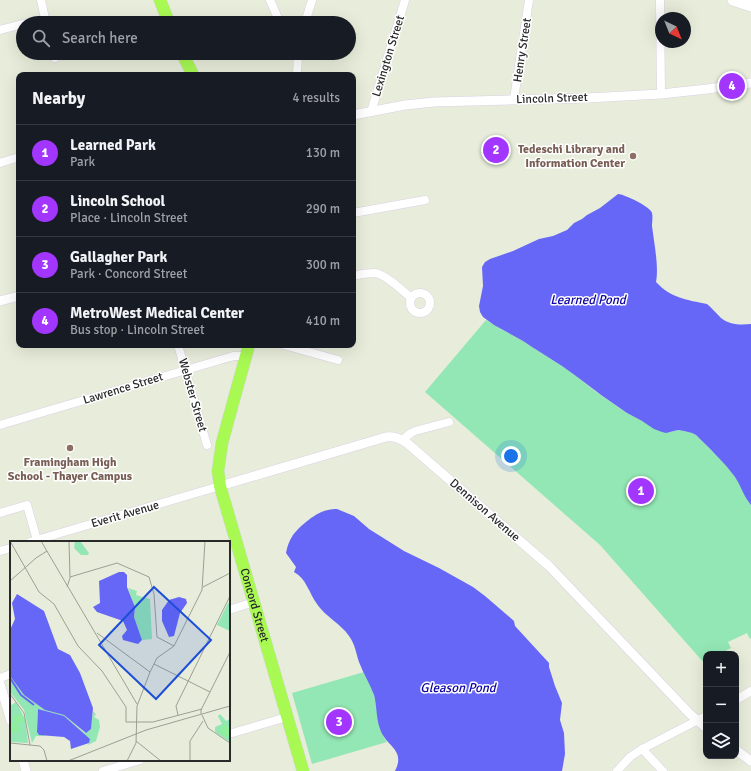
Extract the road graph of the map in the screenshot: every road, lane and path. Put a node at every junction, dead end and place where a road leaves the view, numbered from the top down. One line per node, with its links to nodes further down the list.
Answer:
1 (41, 0): 10 (street)
2 (160, 0): 11 (main road)
3 (270, 0): 12 (street)
4 (312, 0): 13 (street)
5 (405, 0): 25 (street, Lexington Street)
6 (529, 0): 24 (street, Henry Street)
7 (660, 0): 23 (street)
8 (735, 0): 9 (main road)
9 (751, 6)
10 (44, 16)
11 (166, 16)
12 (277, 16)
13 (307, 16)
14 (16, 26): 15 (street)
15 (0, 30)
16 (186, 60): 20 (main road)
17 (296, 60): 19 (street)
18 (297, 60): 19 (street)
19 (297, 63): 21 (street)
20 (192, 72)
21 (297, 72)
22 (751, 83): 23 (street, Lincoln Street)
23 (661, 94): 24 (street, Lincoln Street)
24 (514, 99): 25 (street, Lincoln Street)
25 (371, 112): 26 (street, Lincoln Street)
26 (356, 114)
27 (16, 158): 28 (street)
28 (0, 163)
29 (425, 200): 30 (street)
30 (356, 212)
31 (356, 275): 33 (street)
32 (16, 297): 34 (street)
33 (411, 298)
34 (0, 301)
35 (179, 348): 39 (street, Webster Street)
36 (295, 348): 38 (street)
37 (248, 350): 39 (street, Lawrence Street); 44 (main road, Concord Street)
38 (338, 360)
39 (186, 370): 41 (street, Lawrence Street); 43 (street, Webster Street)
40 (449, 422): 42 (street)
41 (0, 425)
42 (402, 440): 44 (street); 59 (street, Dennison Avenue)
43 (207, 445)
44 (220, 486): 46 (street, Everit Avenue); 49 (main road, Concord Street)
45 (0, 513): 46 (street)
46 (34, 541)
47 (10, 548): 48 (street)
48 (0, 551)
49 (254, 602): 50 (street); 56 (main road, Concord Street)
50 (230, 610)
51 (10, 674): 52 (street)
52 (0, 678)
53 (0, 684): 58 (street)
54 (751, 692): 55 (street)
55 (739, 698)
56 (287, 717): 61 (street); 69 (main road, Concord Street)
57 (703, 717): 59 (street)
58 (10, 718)
59 (697, 720): 60 (street, Dennison Avenue); 62 (street)
60 (703, 725)
61 (230, 734)
62 (642, 749): 70 (street); 71 (street)
63 (739, 752): 66 (street)
64 (23, 761): 67 (street)
65 (137, 761): 68 (street)
66 (751, 761)
67 (26, 771)
68 (103, 771)
69 (303, 771)
70 (617, 771)
71 (663, 771)

